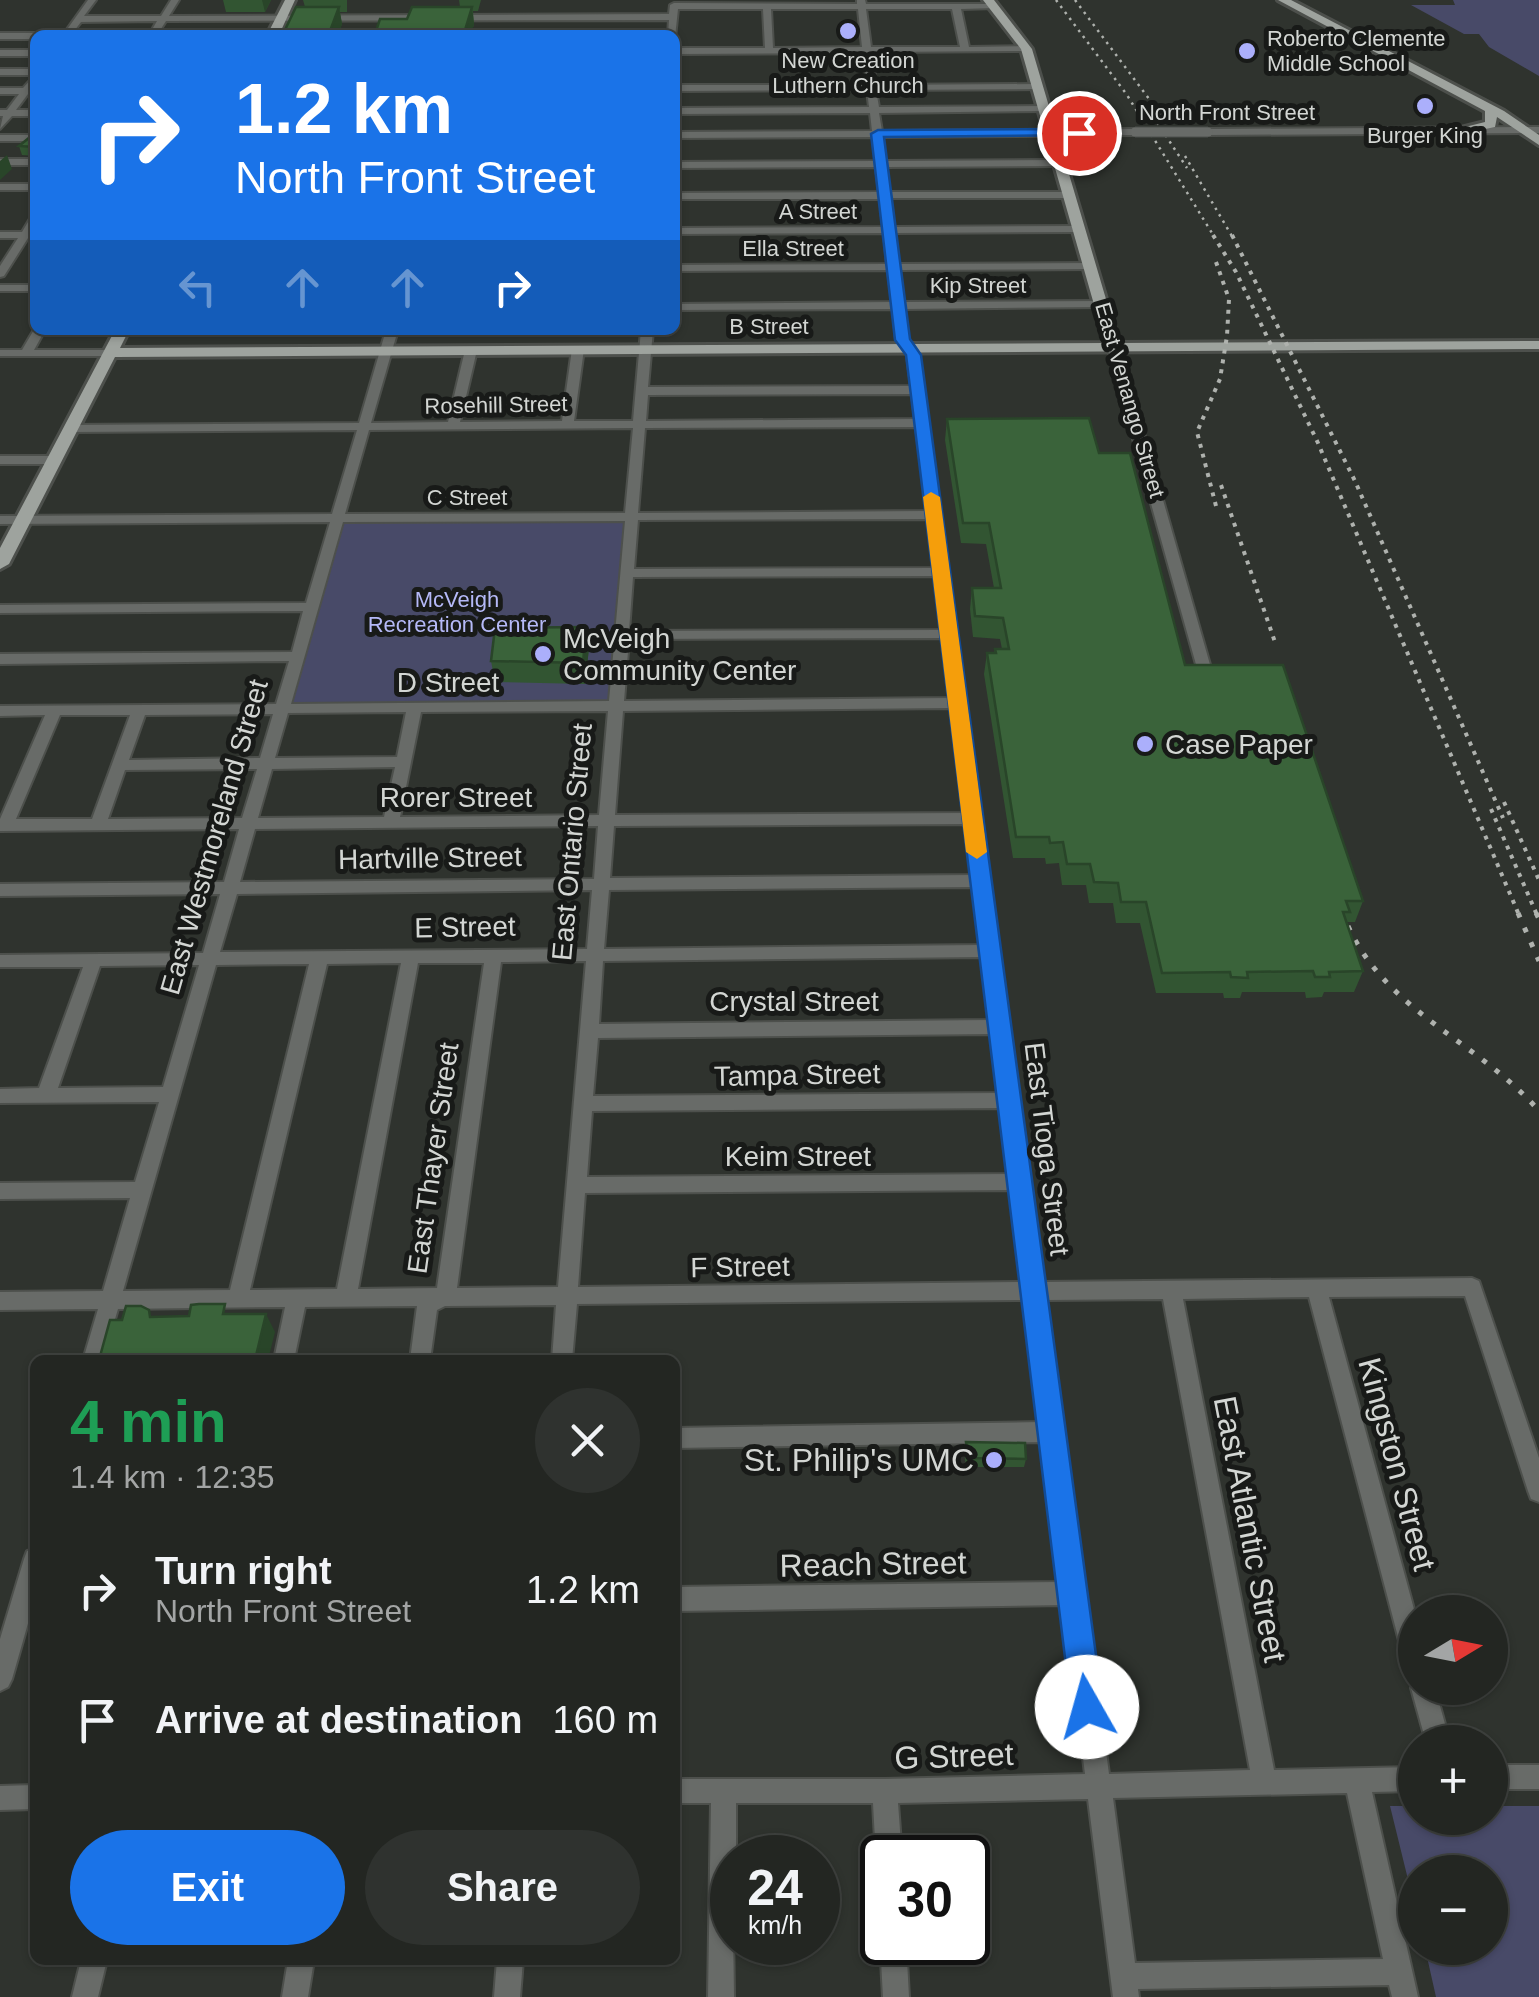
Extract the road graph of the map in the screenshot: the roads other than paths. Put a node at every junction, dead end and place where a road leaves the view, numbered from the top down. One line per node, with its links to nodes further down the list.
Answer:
1 (92, 0): 15 (street)
2 (176, 0): 13 (street)
3 (290, 0): 14 (main road)
4 (489, 0): 12 (street)
5 (1283, 0): 40 (main road)
6 (861, 3): 8 (street); 9 (street); 27 (street, East Tioga Street)
7 (990, 3): 8 (street); 24 (main road)
8 (956, 6): 23 (street)
9 (767, 7): 10 (street); 26 (street)
10 (674, 8): 11 (street)
11 (618, 16): 12 (street); 20 (street)
12 (484, 17): 14 (street); 19 (street)
13 (164, 18): 14 (street); 15 (street); 17 (street)
14 (282, 18): 18 (main road)
15 (79, 19): 16 (street)
16 (71, 30)
17 (156, 30)
18 (276, 30)
19 (480, 30)
20 (616, 30)
21 (0, 36): 22 (street)
22 (30, 36)
23 (965, 49): 24 (street); 27 (street)
24 (1026, 49): 32 (main road, East Venango Street)
25 (680, 50): 26 (street)
26 (769, 50): 27 (street)
27 (867, 50): 34 (street, East Tioga Street)
28 (30, 53): 29 (street)
29 (0, 54)
30 (0, 72): 31 (street)
31 (30, 75)
32 (1038, 87): 34 (street); 37 (main road, East Venango Street)
33 (680, 88): 34 (street)
34 (872, 88): 39 (street, East Tioga Street)
35 (0, 91): 36 (street)
36 (30, 91): 41 (street)
37 (1044, 109): 39 (street); 45 (main road, East Venango Street)
38 (680, 110): 39 (street)
39 (875, 110): 47 (street, East Tioga Street)
40 (1491, 110): 43 (main road); 44 (main road)
41 (5, 113): 42 (street)
42 (0, 126)
43 (1532, 130): 44 (street, North Front Street); 50 (main road)
44 (1465, 131): 45 (street, North Front Street, bridge)
45 (1051, 133): 47 (street, North Front Street); 53 (main road, East Venango Street)
46 (680, 134): 47 (street, North Front Street)
47 (878, 134): 54 (street, East Tioga Street)
48 (0, 138): 49 (street)
49 (30, 138)
50 (1539, 141)
51 (0, 162): 52 (street)
52 (30, 162)
53 (1060, 163): 54 (street); 58 (main road, East Venango Street)
54 (881, 164): 55 (street); 60 (street, East Tioga Street)
55 (680, 165)
56 (0, 187): 57 (street)
57 (30, 187)
58 (1069, 195): 60 (street); 61 (main road, East Venango Street)
59 (680, 196): 60 (street)
60 (885, 196): 62 (street, East Tioga Street)
61 (1080, 229): 62 (street, A Street); 66 (main road, East Venango Street)
62 (890, 230): 63 (street, A Street); 68 (street, East Tioga Street)
63 (680, 231)
64 (30, 234): 65 (street); 69 (street)
65 (0, 235)
66 (1091, 266): 68 (street, Ella Street); 72 (main road, East Venango Street)
67 (680, 268): 68 (street, Ella Street)
68 (894, 268): 74 (street, East Tioga Street)
69 (0, 274)
70 (0, 288): 71 (street)
71 (30, 288)
72 (1102, 304): 74 (street, Kip Street); 80 (main road, East Venango Street)
73 (680, 306): 74 (street, Kip Street)
74 (900, 306): 81 (street, East Tioga Street)
75 (36, 335): 86 (street)
76 (120, 335): 88 (main road)
77 (391, 335): 85 (street, East Westmoreland Street)
78 (647, 335): 84 (street, East Ontario Street)
79 (1539, 344): 80 (main road, B Street)
80 (1114, 346): 81 (main road, B Street); 113 (street, East Venango Street)
81 (907, 348): 84 (main road, B Street); 89 (street, East Tioga Street)
82 (471, 350): 83 (main road, B Street); 85 (main road, B Street); 95 (street)
83 (578, 350): 84 (main road, B Street); 92 (street)
84 (646, 350): 90 (street, East Ontario Street)
85 (386, 351): 88 (main road, B Street); 94 (street, East Westmoreland Street)
86 (26, 352): 87 (street, B Street); 88 (street, B Street)
87 (0, 353)
88 (110, 354): 96 (main road)
89 (918, 390): 90 (street); 91 (street, East Tioga Street)
90 (643, 391): 93 (street, East Ontario Street)
91 (922, 423): 93 (street, Rosehill Street); 99 (street, East Tioga Street)
92 (568, 424): 93 (street, Rosehill Street); 95 (street, Rosehill Street)
93 (639, 425): 100 (street, East Ontario Street)
94 (364, 426): 95 (street, Rosehill Street); 96 (street, Rosehill Street); 101 (street, East Westmoreland Street)
95 (453, 426)
96 (70, 428): 98 (main road)
97 (0, 460): 98 (street)
98 (54, 460): 103 (main road)
99 (934, 514): 100 (street, C Street); 105 (street, East Tioga Street)
100 (632, 516): 101 (street, C Street); 106 (street, East Ontario Street)
101 (338, 518): 103 (street, C Street); 107 (street, East Westmoreland Street)
102 (0, 520): 103 (street, C Street)
103 (23, 520): 104 (main road)
104 (0, 564)
105 (940, 572): 106 (street); 109 (street, East Tioga Street)
106 (627, 573): 110 (street, East Ontario Street)
107 (311, 607): 108 (street); 111 (street, East Westmoreland Street)
108 (0, 610)
109 (948, 634): 110 (street); 114 (street, East Tioga Street)
110 (623, 635): 115 (street, East Ontario Street)
111 (297, 656): 112 (street); 117 (street, East Westmoreland Street)
112 (0, 658)
113 (1204, 668)
114 (957, 703): 115 (street, D Street); 124 (street, East Tioga Street)
115 (617, 706): 116 (street, D Street); 125 (street, East Ontario Street)
116 (415, 707): 117 (street, D Street); 121 (street)
117 (282, 708): 118 (street, D Street); 123 (street, East Westmoreland Street)
118 (140, 709): 119 (street, D Street); 122 (street)
119 (55, 710): 120 (street, D Street); 129 (street)
120 (0, 711)
121 (403, 762): 123 (street); 126 (street)
122 (120, 765): 123 (street); 127 (street)
123 (264, 765): 128 (street, East Westmoreland Street)
124 (973, 818): 125 (street, Rorer Street); 130 (street, East Tioga Street)
125 (606, 821): 126 (street, Rorer Street); 131 (street, East Ontario Street)
126 (391, 822): 128 (street, Rorer Street)
127 (98, 824): 128 (street, Rorer Street); 129 (street, Rorer Street)
128 (249, 824): 132 (street, East Westmoreland Street)
129 (3, 825)
130 (980, 881): 131 (street, Hartville Street); 134 (street, East Tioga Street)
131 (602, 884): 132 (street, Hartville Street); 135 (street, East Ontario Street)
132 (232, 888): 133 (street, Hartville Street); 139 (street, East Westmoreland Street)
133 (0, 890)
134 (991, 951): 135 (street, E Street); 142 (street, East Tioga Street)
135 (594, 953): 136 (street, E Street); 143 (street, East Ontario Street)
136 (494, 954): 137 (street, E Street); 156 (street, East Thayer Street)
137 (410, 955): 138 (street, E Street); 157 (street)
138 (320, 956): 139 (street, E Street); 158 (street)
139 (210, 957): 140 (street, E Street); 144 (street, East Westmoreland Street)
140 (94, 959): 141 (street, E Street); 145 (street)
141 (0, 960)
142 (1001, 1028): 143 (street, Crystal Street); 147 (street, East Tioga Street)
143 (588, 1030): 148 (street, East Ontario Street)
144 (170, 1094): 145 (street); 151 (street, East Westmoreland Street)
145 (46, 1095): 146 (street)
146 (0, 1096)
147 (1010, 1100): 148 (street, Tampa Street); 149 (street, East Tioga Street)
148 (584, 1104): 150 (street, East Ontario Street)
149 (1020, 1182): 150 (street, Keim Street); 153 (street, East Tioga Street)
150 (576, 1186): 160 (street, East Ontario Street)
151 (142, 1190): 152 (street); 161 (street, East Westmoreland Street)
152 (0, 1191)
153 (1036, 1290): 154 (street, F Street); 160 (street, F Street); 167 (street, East Tioga Street)
154 (1171, 1290): 155 (street, F Street); 178 (street, East Atlantic Street)
155 (1317, 1290): 169 (street, F Street); 172 (street, Kingston Street)
156 (446, 1295): 157 (street, F Street); 160 (street, F Street); 165 (street, East Thayer Street)
157 (346, 1296): 159 (street, F Street)
158 (238, 1298): 159 (street, F Street); 161 (street, F Street)
159 (297, 1298): 164 (street)
160 (566, 1298): 166 (street, East Ontario Street)
161 (111, 1299): 162 (street, F Street); 163 (street, East Westmoreland Street)
162 (0, 1301)
163 (94, 1355)
164 (285, 1355)
165 (421, 1355)
166 (562, 1355)
167 (1054, 1432): 168 (street); 171 (street, East Tioga Street)
168 (680, 1438)
169 (1539, 1491)
170 (30, 1575): 174 (street)
171 (1072, 1593): 173 (street, Reach Street); 180 (street, East Tioga Street)
172 (1399, 1595)
173 (680, 1599)
174 (0, 1678)
175 (1539, 1776): 176 (street)
176 (1508, 1777)
177 (1398, 1779): 179 (street, G Street)
178 (1264, 1780): 179 (street, G Street); 180 (street, G Street)
179 (1357, 1780): 191 (street)
180 (1096, 1783): 183 (street, G Street); 192 (street, East Tioga Street)
181 (724, 1790): 182 (street, G Street); 183 (street, G Street); 196 (street)
182 (680, 1791)
183 (885, 1791): 186 (street)
184 (0, 1798): 185 (street)
185 (30, 1798)
186 (887, 1835)
187 (93, 1965): 193 (street)
188 (300, 1965): 194 (street)
189 (510, 1965): 195 (street)
190 (894, 1965): 197 (street)
191 (1401, 1984): 192 (street)
192 (1124, 1987)
193 (85, 1997)
194 (295, 1997)
195 (507, 1997)
196 (721, 1997)
197 (896, 1997)

